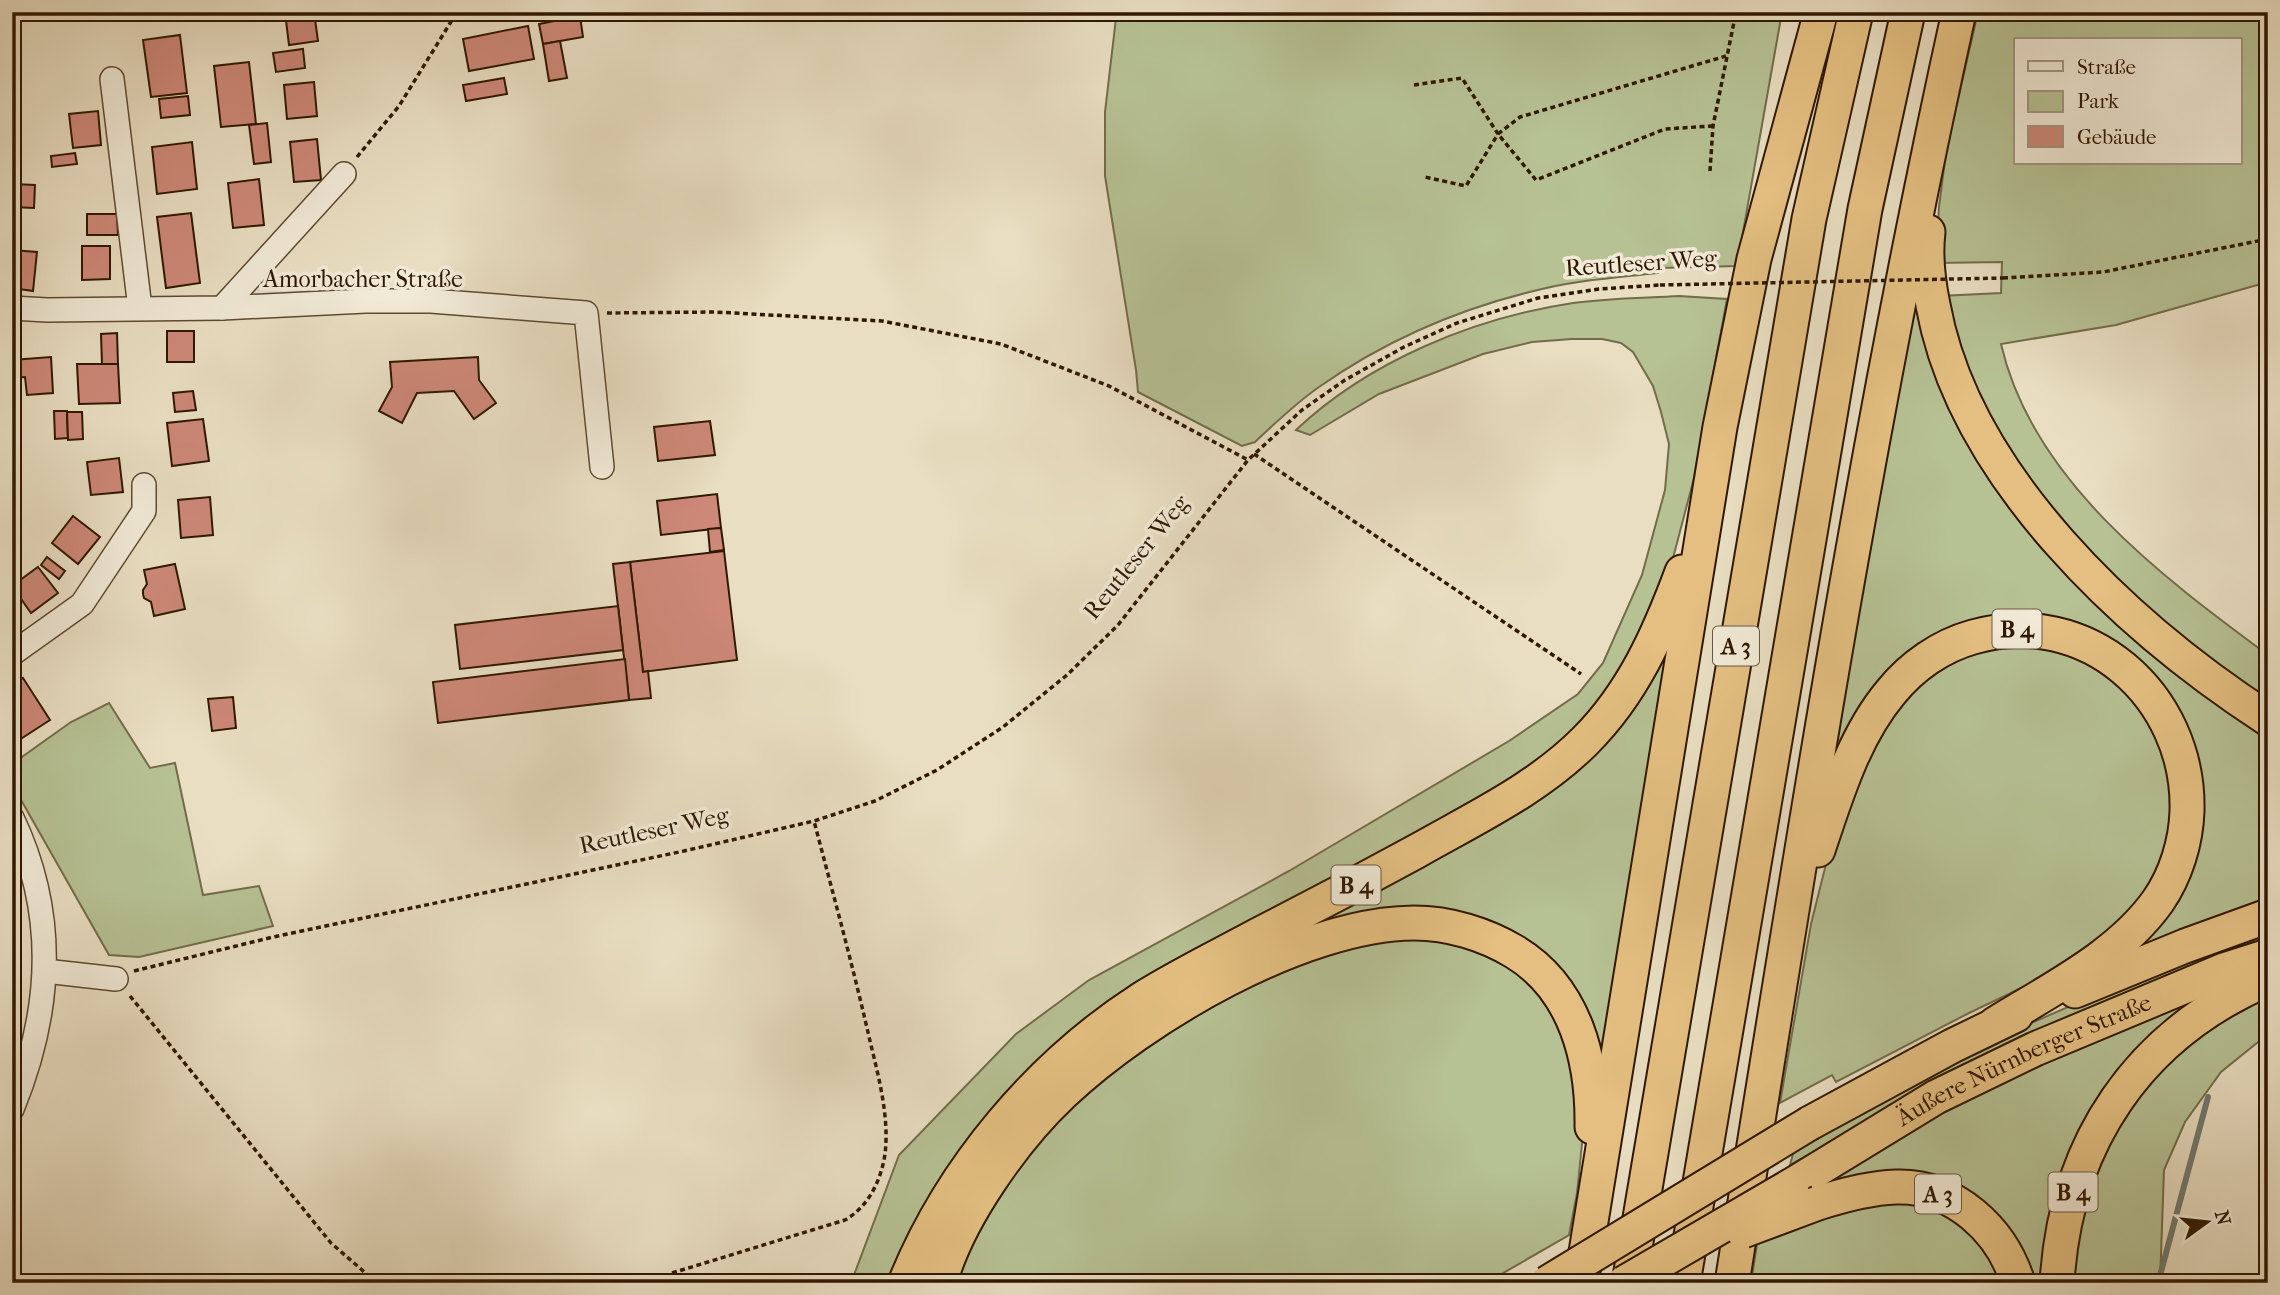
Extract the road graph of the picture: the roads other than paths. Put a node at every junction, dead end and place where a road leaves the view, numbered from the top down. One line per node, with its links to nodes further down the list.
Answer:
1 (1821, 12): 10 (highway)
2 (1856, 12): 26 (highway, A 3)
3 (1908, 12): 31 (highway, A 3)
4 (1957, 24): 14 (highway); 17 (highway)
5 (113, 79): 8 (street)
6 (344, 174): 9 (street)
7 (12, 308): 8 (street, Amorbacher Straße)
8 (140, 308): 9 (street, Amorbacher Straße)
9 (222, 308): 11 (street, Amorbacher Straße)
10 (1720, 428): 25 (highway); 27 (highway, B 4)
11 (602, 467)
12 (144, 485): 13 (street)
13 (12, 654)
14 (2268, 719)
15 (12, 818): 19 (street)
16 (2268, 916): 22 (highway, Äußere Nürnberger Straße / B 4)
17 (1786, 945): 22 (highway, B 4); 32 (highway)
18 (2268, 956): 24 (highway, Äußere Nürnberger Straße)
19 (45, 971): 20 (street); 23 (street)
20 (116, 979)
21 (2268, 979): 34 (highway, B 4)
22 (1995, 1024): 29 (highway, Äußere Nürnberger Straße / B 4, bridge)
23 (12, 1109)
24 (1805, 1194): 26 (highway, bridge); 33 (highway, A 3)
25 (1589, 1240): 28 (highway); 30 (highway)
26 (1630, 1280)
27 (905, 1283)
28 (940, 1283)
29 (1547, 1283)
30 (1581, 1283)
31 (1683, 1283)
32 (1732, 1283)
33 (2018, 1283)
34 (2057, 1283)

